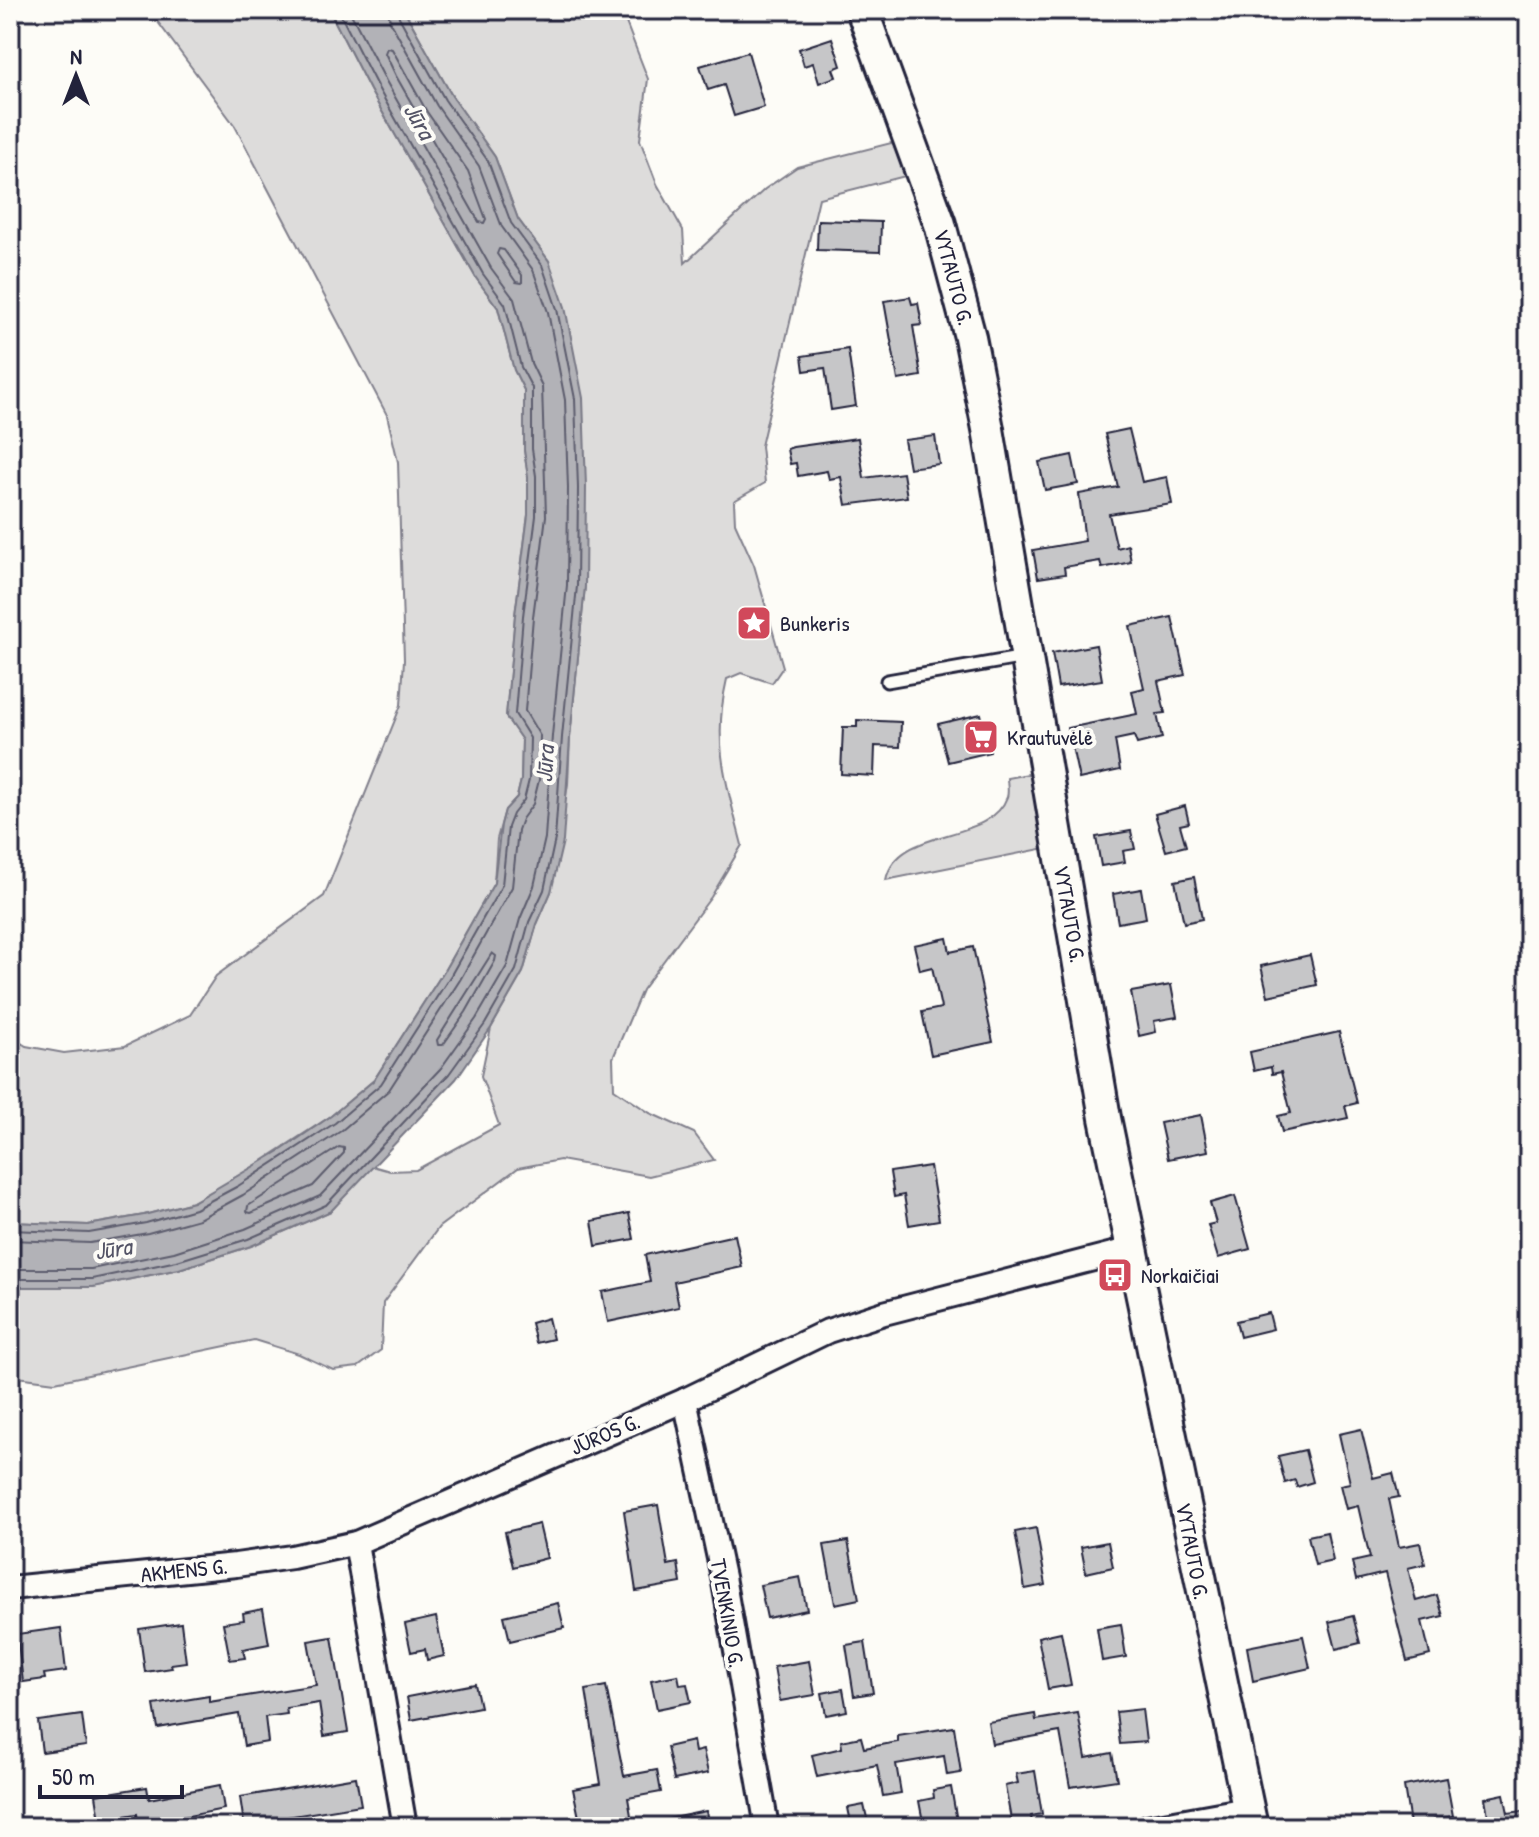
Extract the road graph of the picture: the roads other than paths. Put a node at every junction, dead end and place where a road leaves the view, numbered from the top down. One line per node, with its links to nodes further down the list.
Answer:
1 (862, 10): 2 (main road, VYTAUTO G.)
2 (1026, 657): 3 (lane); 4 (main road, VYTAUTO G.)
3 (887, 681)
4 (1132, 1249): 5 (street, JŪROS G.); 8 (main road, VYTAUTO G.)
5 (685, 1400): 6 (street, JŪROS G.); 10 (street, TVENKINIO G.)
6 (356, 1543): 7 (street, AKMENS G.); 9 (street)
7 (10, 1588)
8 (1249, 1818): 11 (street)
9 (405, 1827)
10 (767, 1827)
11 (1147, 1827)

